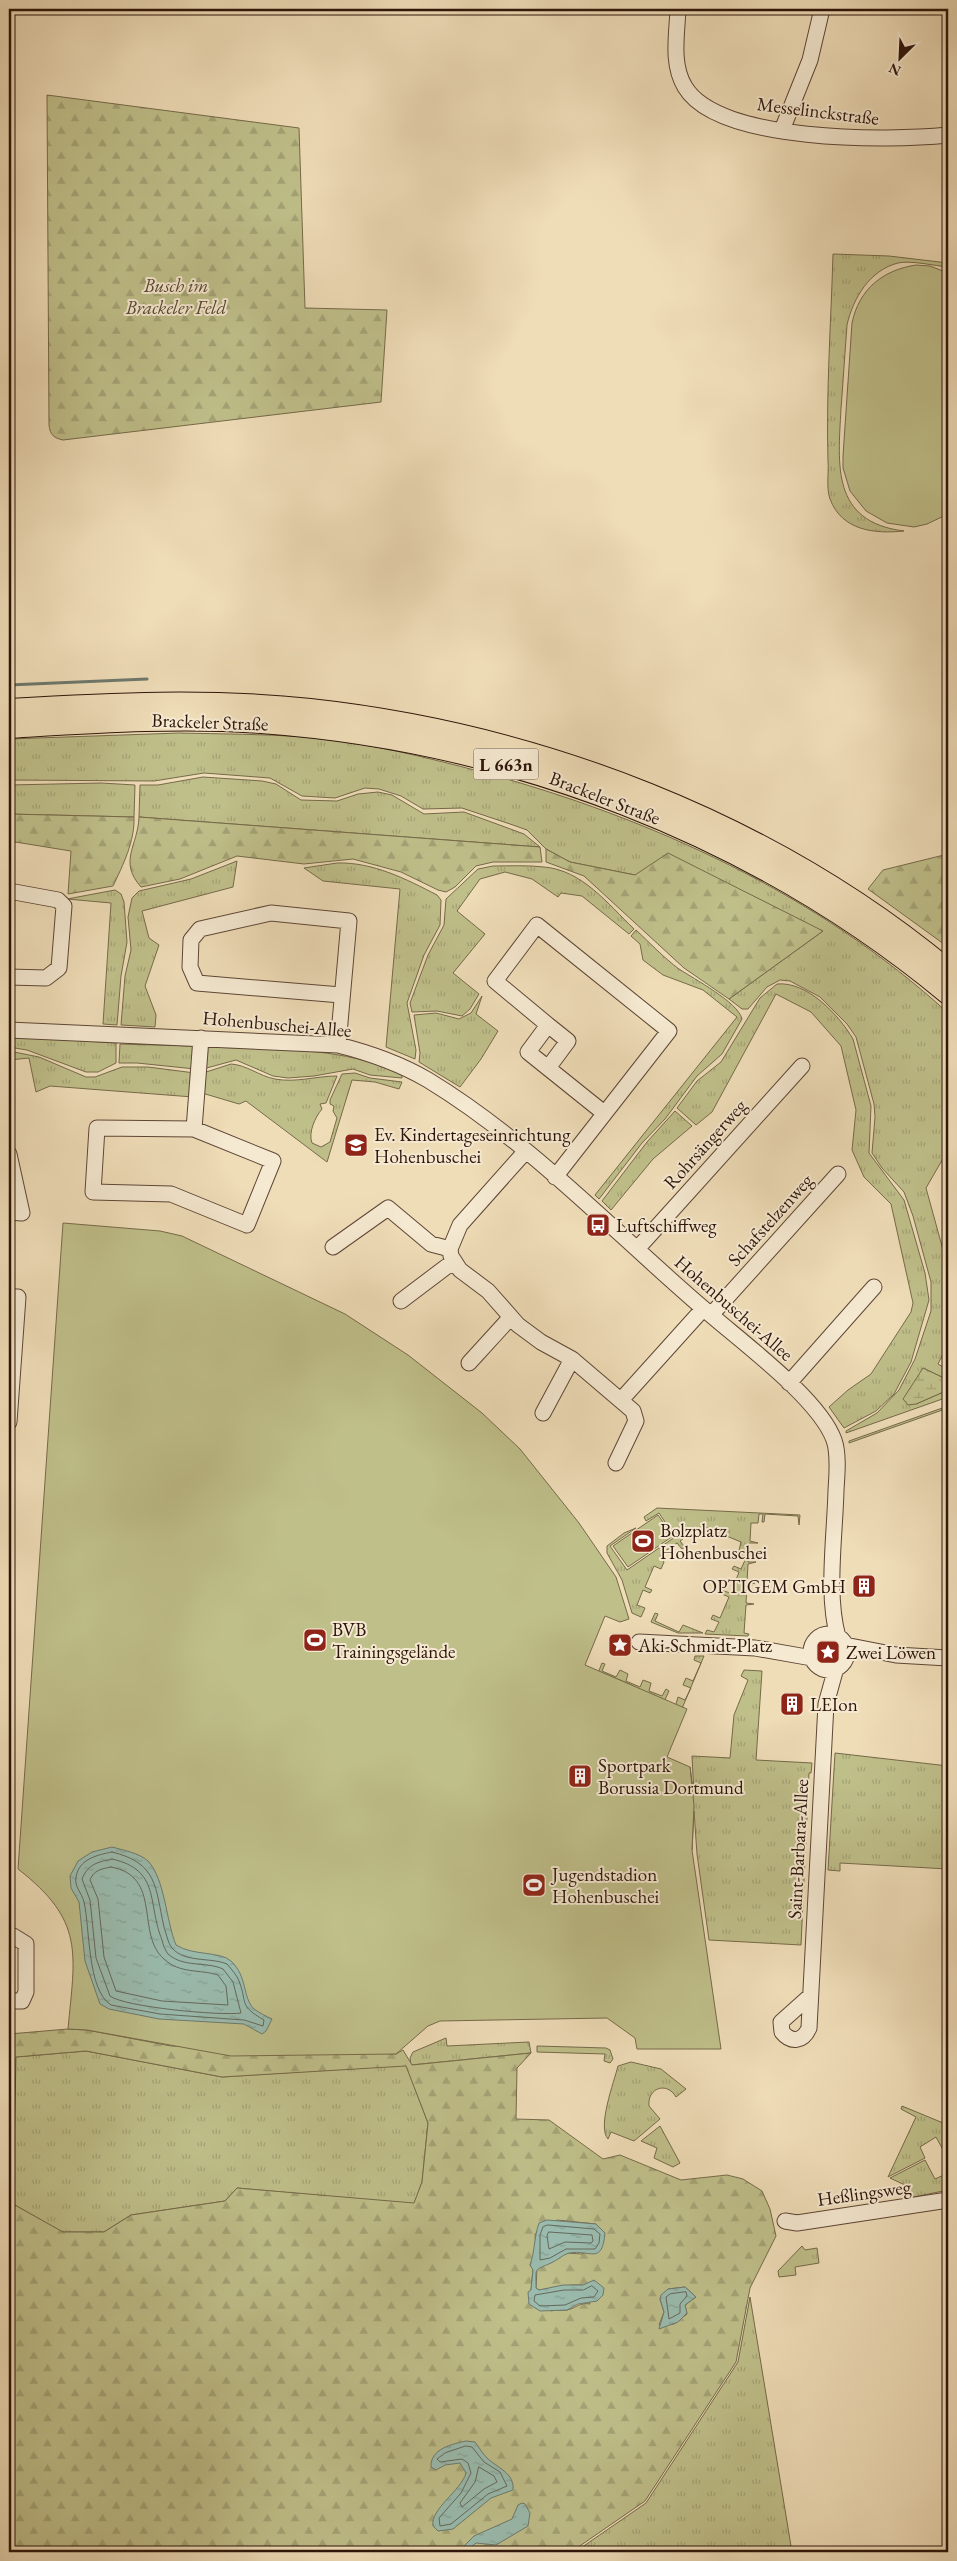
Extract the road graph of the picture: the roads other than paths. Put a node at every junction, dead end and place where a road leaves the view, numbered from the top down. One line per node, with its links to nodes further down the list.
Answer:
1 (678, 9): 3 (street, Messelinckstraße)
2 (822, 9): 3 (street)
3 (782, 130): 4 (street, Messelinckstraße)
4 (948, 135)
5 (9, 710): 8 (highway, Brackeler Straße / L 663n)
6 (9, 727): 10 (highway, Brackeler Straße / L 663n)
7 (9, 891): 9 (street)
8 (948, 971)
9 (9, 977)
10 (948, 993)
11 (341, 995): 11 (street); 15 (street)
12 (548, 1025): 17 (street); 17 (street); 18 (street)
13 (9, 1030): 14 (street, Hohenbuschei-Allee)
14 (201, 1038): 15 (street, Hohenbuschei-Allee); 19 (street)
15 (338, 1045): 20 (street, Hohenbuschei-Allee)
16 (802, 1066): 26 (street, Rohrsängerweg)
17 (548, 1068): 18 (street)
18 (604, 1113): 23 (street)
19 (194, 1129): 19 (street)
20 (525, 1152): 23 (street, Hohenbuschei-Allee); 27 (street)
21 (9, 1154): 24 (street)
22 (838, 1174): 32 (street, Schafstelzenweg)
23 (555, 1177): 26 (street, Hohenbuschei-Allee)
24 (9, 1212)
25 (332, 1247): 27 (street)
26 (638, 1248): 32 (street, Hohenbuschei-Allee)
27 (450, 1249): 28 (street)
28 (454, 1264): 31 (street); 33 (street)
29 (874, 1287): 36 (street)
30 (9, 1297): 39 (street)
31 (401, 1301)
32 (707, 1312): 36 (street, Hohenbuschei-Allee); 37 (street, Schafstelzenweg)
33 (510, 1318): 34 (street); 35 (street)
34 (572, 1359): 37 (street); 38 (street)
35 (469, 1363)
36 (789, 1383): 41 (street, Hohenbuschei-Allee)
37 (621, 1400): 40 (street)
38 (543, 1412)
39 (9, 1422)
40 (616, 1463)
41 (832, 1604): 42 (street, Hohenbuschei-Allee); 44 (street, Hohenbuschei-Allee)
42 (842, 1641): 44 (street); 45 (street); 47 (street, Hohenbuschei-Allee)
43 (639, 1642): 44 (street)
44 (816, 1651): 47 (street); 48 (street, Saint-Barbara-Allee)
45 (896, 1655): 46 (street); 47 (street)
46 (948, 1658)
47 (840, 1665): 48 (street, Saint-Barbara-Allee)
48 (826, 1704): 50 (street, Saint-Barbara-Allee)
49 (9, 1936): 51 (street)
50 (809, 1997)
51 (9, 2001)
52 (948, 2200): 53 (street, Heßlingsweg)
53 (785, 2221)

